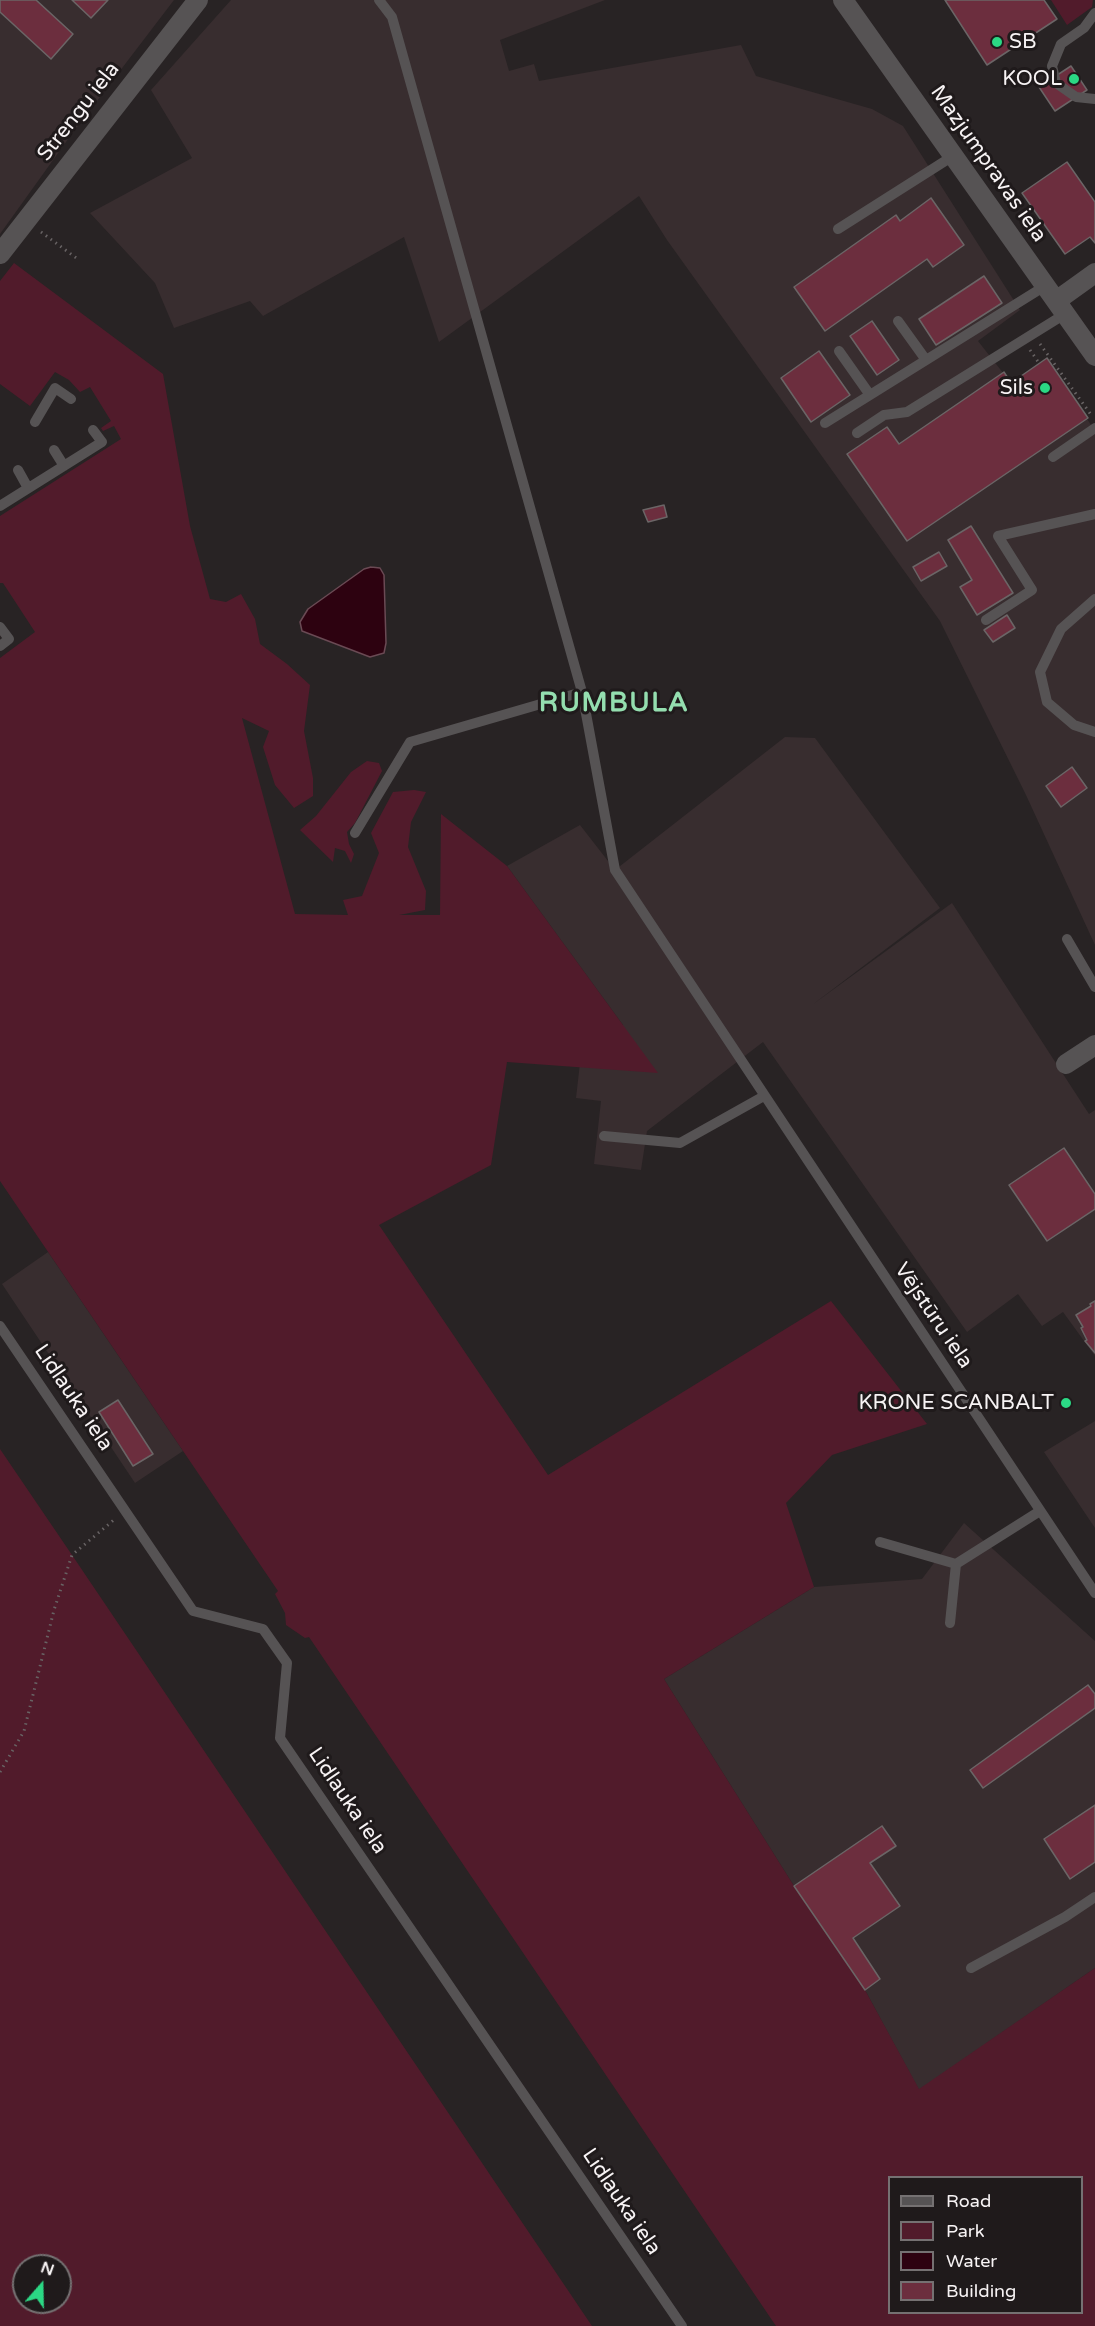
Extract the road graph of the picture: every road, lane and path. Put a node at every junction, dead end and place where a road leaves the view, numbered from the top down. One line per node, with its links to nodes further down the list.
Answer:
1 (198, 0): 7 (street, Strengu iela)
2 (379, 0): 37 (lane, Vējstūru iela)
3 (843, 0): 6 (street, Mazjumpravas iela)
4 (1095, 14): 5 (lane)
5 (1095, 99)
6 (953, 156): 8 (lane); 12 (street, Mazjumpravas iela)
7 (26, 220): 9 (street, Strengu iela); 10 (path)
8 (838, 229)
9 (0, 254)
10 (79, 260)
11 (1095, 273): 12 (street)
12 (1055, 301): 14 (lane); 16 (street, Mazjumpravas iela); 17 (lane)
13 (898, 321): 17 (lane)
14 (1033, 334): 20 (path); 25 (lane)
15 (839, 351): 18 (lane)
16 (1095, 356)
17 (926, 360): 18 (lane)
18 (870, 395): 22 (lane)
19 (72, 399): 21 (lane)
20 (1095, 420)
21 (34, 422)
22 (825, 423)
23 (1095, 428): 27 (lane)
24 (93, 430): 28 (lane)
25 (857, 433)
26 (54, 450): 28 (lane)
27 (1053, 458)
28 (64, 466): 30 (lane)
29 (18, 470): 30 (lane)
30 (28, 488): 31 (lane)
31 (0, 506)
32 (1095, 514): 34 (lane)
33 (1095, 599): 38 (lane)
34 (986, 620)
35 (0, 627): 36 (lane)
36 (0, 646)
37 (582, 692): 39 (lane); 44 (lane, Vējstūru iela)
38 (1095, 732)
39 (356, 833)
40 (1067, 939): 41 (lane)
41 (1095, 987)
42 (1095, 1045): 43 (street)
43 (1066, 1065)
44 (764, 1096): 45 (lane); 48 (lane, Vējstūru iela)
45 (604, 1136)
46 (0, 1326): 47 (lane, Lidlauka iela)
47 (126, 1511): 53 (path); 56 (lane, Lidlauka iela)
48 (1040, 1511): 50 (lane); 51 (lane, Vējstūru iela)
49 (880, 1542): 50 (lane)
50 (956, 1564): 52 (lane)
51 (1095, 1593)
52 (950, 1623)
53 (0, 1772)
54 (1095, 1897): 55 (lane)
55 (971, 1968)
56 (682, 2326)

